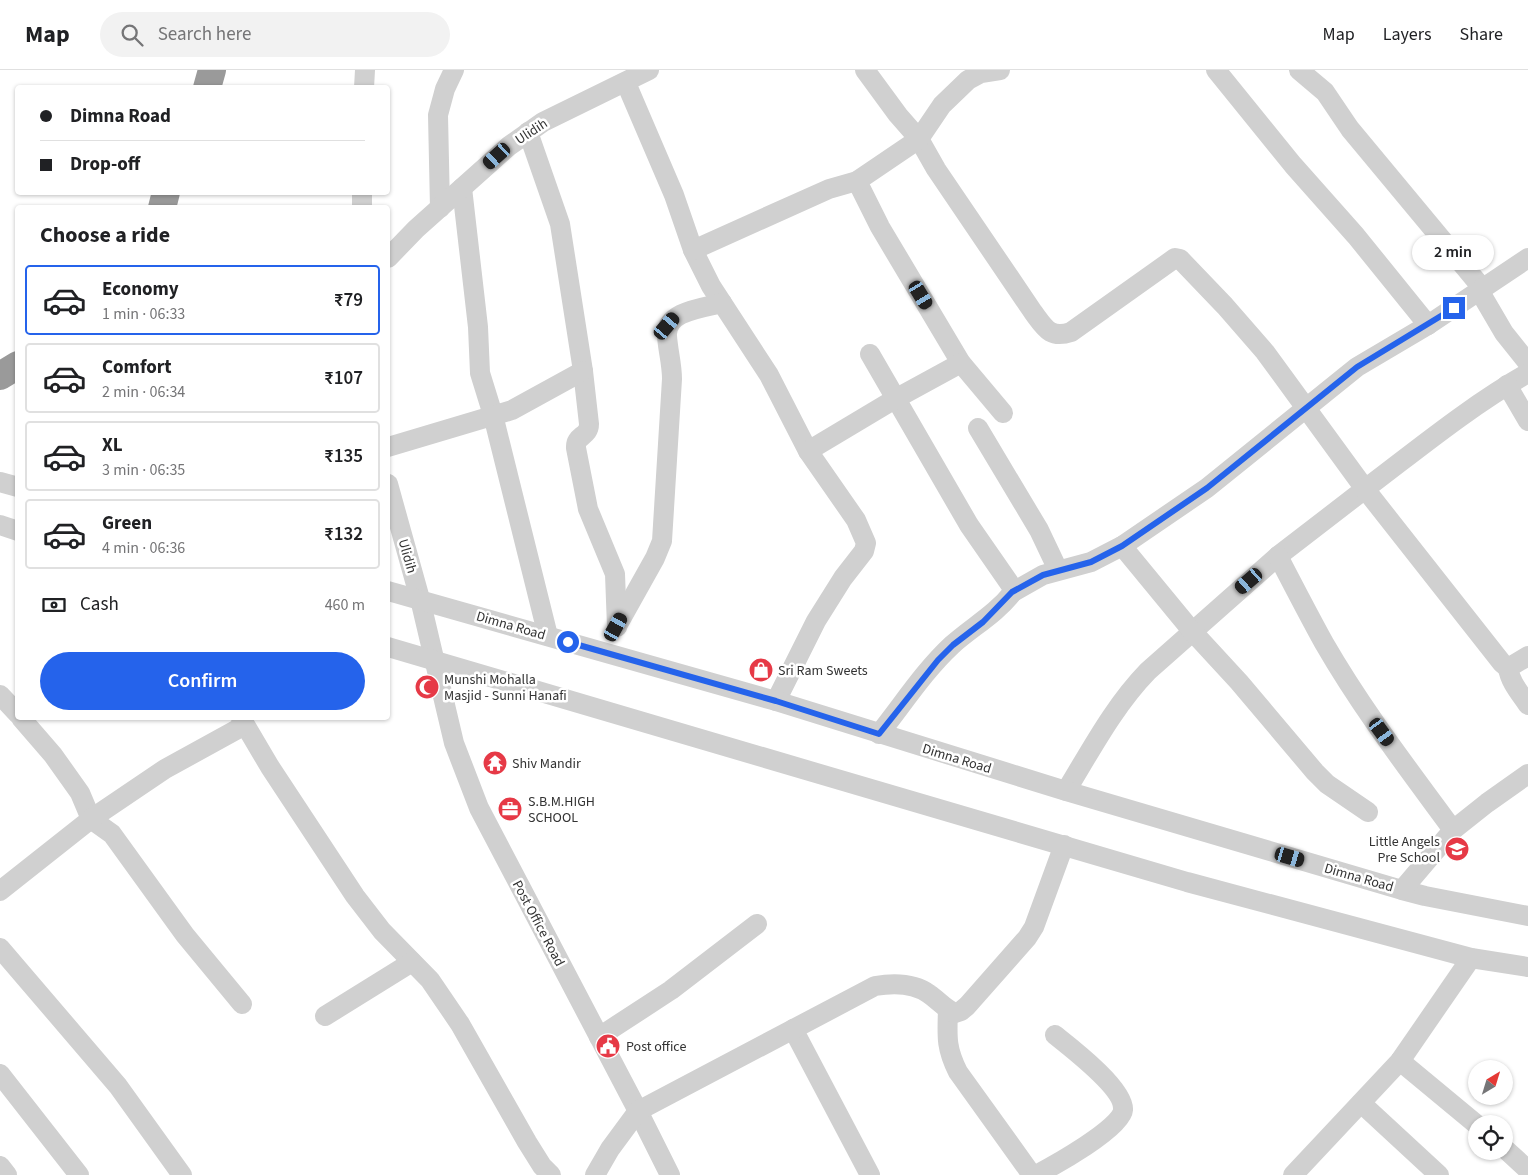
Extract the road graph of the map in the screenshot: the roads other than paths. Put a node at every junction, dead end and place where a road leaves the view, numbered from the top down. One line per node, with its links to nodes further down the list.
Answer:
1 (197, 70): 11 (highway)
2 (212, 70): 12 (highway)
3 (365, 70): 13 (street)
4 (454, 70): 18 (street)
5 (649, 70): 10 (street, Ulidih)
6 (865, 70): 15 (street)
7 (1216, 70): 24 (street)
8 (1299, 70): 22 (street)
9 (987, 71): 15 (street)
10 (626, 82): 14 (street, Ulidih); 19 (street)
11 (194, 85)
12 (208, 85)
13 (364, 85)
14 (528, 132): 17 (street, Ulidih); 31 (street)
15 (919, 138): 16 (street); 36 (street)
16 (856, 181): 19 (street); 29 (street)
17 (462, 188): 18 (street, Ulidih); 38 (street)
18 (440, 208): 20 (street, Ulidih)
19 (693, 250): 23 (street)
20 (390, 256)
21 (1528, 258): 22 (street)
22 (1481, 290): 24 (street); 28 (street)
23 (722, 302): 42 (street); 55 (street)
24 (1428, 325): 36 (street)
25 (15, 348): 27 (highway)
26 (870, 354): 35 (street)
27 (0, 356)
28 (1528, 362)
29 (962, 363): 35 (street); 37 (street)
30 (15, 367): 33 (highway)
31 (583, 371): 38 (street); 55 (street)
32 (1528, 373): 34 (street)
33 (0, 376)
34 (1507, 385): 39 (street); 45 (street)
35 (895, 399): 42 (street); 53 (street)
36 (1305, 408): 45 (street); 49 (street)
37 (1003, 413)
38 (494, 415): 41 (street); 57 (street)
39 (1528, 421)
40 (978, 428): 51 (street)
41 (390, 445)
42 (808, 451): 64 (street)
43 (0, 482): 44 (street)
44 (15, 486)
45 (1365, 489): 50 (street); 62 (street)
46 (390, 491): 54 (street, Ulidih)
47 (0, 525): 48 (street)
48 (15, 530)
49 (1122, 546): 51 (street); 56 (street)
50 (1278, 556): 56 (street); 74 (street)
51 (1058, 570): 53 (street)
52 (390, 592): 54 (street, Dimna Road)
53 (1012, 592): 69 (street)
54 (420, 599): 57 (street, Dimna Road); 61 (street, Ulidih)
55 (616, 627): 59 (street)
56 (1192, 631): 71 (street); 72 (street)
57 (548, 636): 59 (street, Dimna Road)
58 (390, 648): 61 (street)
59 (606, 652): 64 (street, Dimna Road)
60 (1528, 656): 62 (street)
61 (434, 660): 75 (street); 89 (street, Post Office Road)
62 (1508, 668): 65 (street)
63 (0, 695): 66 (street)
64 (776, 701): 69 (street, Dimna Road)
65 (1528, 705)
66 (15, 711)
67 (23, 720): 73 (street)
68 (243, 721): 73 (street); 82 (street)
69 (879, 734): 71 (street, Dimna Road)
70 (1528, 774): 74 (street)
71 (1066, 791): 76 (street, Dimna Road)
72 (1368, 812)
73 (92, 819): 77 (street); 84 (street)
74 (1453, 830): 76 (street)
75 (1064, 846): 81 (street); 85 (street)
76 (1402, 890): 78 (street, Dimna Road)
77 (0, 892)
78 (1528, 916)
79 (757, 924): 89 (street)
80 (0, 949): 100 (street)
81 (1472, 958): 83 (street); 90 (street)
82 (412, 962): 86 (street); 101 (street)
83 (1528, 967)
84 (242, 1004)
85 (948, 1010): 87 (street); 105 (street)
86 (325, 1016)
87 (793, 1029): 93 (street); 104 (street)
88 (1055, 1035): 106 (street)
89 (599, 1037): 93 (street, Post Office Road)
90 (1400, 1061): 92 (street); 94 (street)
91 (0, 1074): 99 (street)
92 (1361, 1103): 107 (street); 108 (street)
93 (638, 1110): 102 (street); 103 (street, Post Office Road)
94 (1468, 1117)
95 (1513, 1156): 97 (street)
96 (0, 1166): 98 (street)
97 (1528, 1170)
98 (7, 1175)
99 (79, 1175)
100 (182, 1175)
101 (551, 1175)
102 (595, 1175)
103 (670, 1175)
104 (870, 1175)
105 (1032, 1175)
106 (1036, 1175)
107 (1293, 1175)
108 (1439, 1175)

